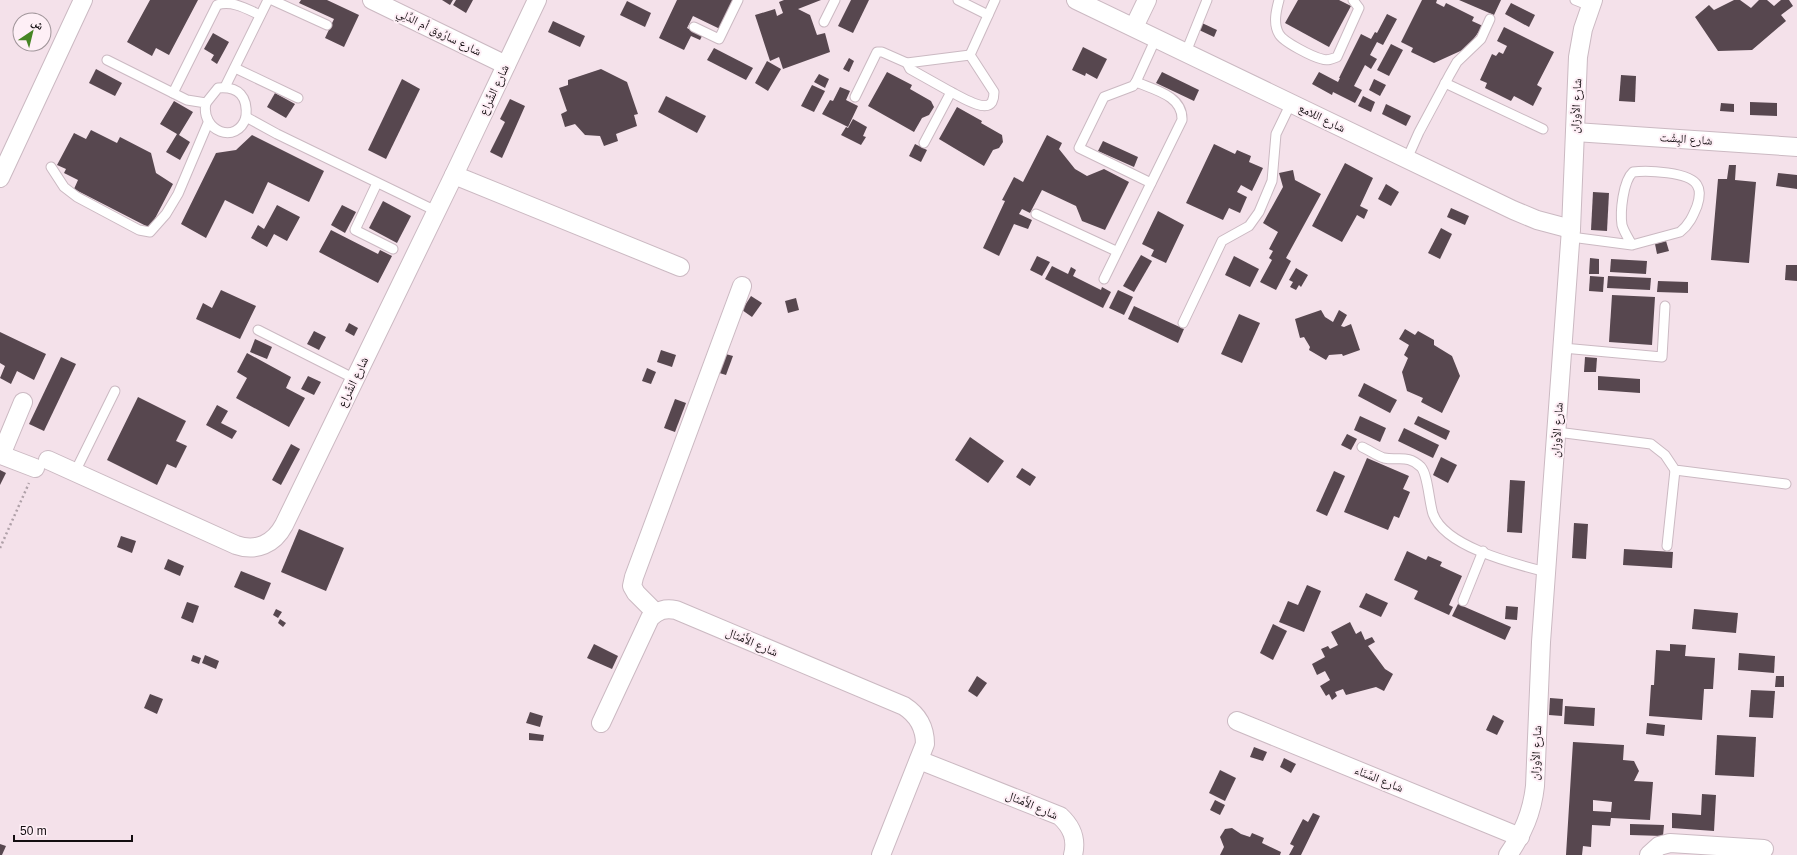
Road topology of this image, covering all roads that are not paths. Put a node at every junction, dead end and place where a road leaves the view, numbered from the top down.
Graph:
1 (83, 0) edge
2 (268, 0) edge
3 (272, 0) edge
4 (372, 0) edge
5 (537, 0) edge
6 (738, 0) edge
7 (835, 0) edge
8 (958, 0) edge
9 (995, 0) edge
10 (1076, 0) edge
11 (1146, 0) edge
12 (1207, 0) edge
13 (1279, 0) edge
14 (1353, 0) edge
15 (1586, 2) edge
16 (260, 15) junction
17 (988, 15) junction
18 (1490, 19) dead end
19 (824, 22) dead end
20 (327, 25) dead end
21 (694, 27) dead end
22 (1134, 27) junction
23 (1156, 38) junction
24 (1186, 52) junction
25 (970, 55) junction
26 (107, 60) dead end
27 (907, 63) junction
28 (506, 65) junction
29 (235, 68) junction
30 (1136, 82) junction
31 (1445, 83) junction
32 (225, 87) junction
33 (173, 92) junction
34 (951, 92) junction
35 (854, 96) dead end
36 (298, 98) dead end
37 (206, 103) junction
38 (1291, 103) junction
39 (246, 117) junction
40 (208, 123) junction
41 (1543, 129) dead end
42 (1575, 132) junction
43 (924, 143) dead end
44 (1797, 146) edge
45 (1407, 159) junction
46 (51, 167) dead end
47 (454, 175) junction
48 (0, 178) edge
49 (377, 183) junction
50 (1151, 183) junction
51 (436, 211) junction
52 (1036, 214) dead end
53 (1571, 233) junction
54 (1632, 245) junction
55 (393, 249) dead end
56 (1116, 251) junction
57 (680, 267) dead end
58 (1104, 279) dead end
59 (742, 286) dead end
60 (1665, 306) dead end
61 (1183, 323) dead end
62 (258, 330) dead end
63 (1562, 348) junction
64 (355, 378) junction
65 (115, 391) dead end
66 (23, 402) dead end
67 (1556, 432) junction
68 (1362, 447) dead end
69 (1675, 470) junction
70 (75, 472) junction
71 (1786, 484) dead end
72 (1667, 546) dead end
73 (1483, 551) junction
74 (1546, 572) junction
75 (1463, 601) dead end
76 (656, 613) junction
77 (1238, 721) dead end
78 (601, 724) dead end
79 (919, 760) junction
80 (1520, 837) junction
81 (1764, 849) dead end
82 (881, 855) edge
83 (1073, 855) edge
84 (1508, 855) edge
85 (1649, 855) edge

1 - 48 street
2 - 16 lane
3 - 20 lane
4 - 28 street, شارع سارُوق أم الدِّلِي
5 - 28 street, شارع الشِّراع
6 - 21 lane
7 - 19 lane
8 - 17 lane
9 - 17 lane
10 - 22 street, شارع اللامع
11 - 22 street
12 - 24 lane
13 - 14 lane
15 - 42 street, شارع الأوزان
16 - 29 lane
16 - 33 lane
17 - 25 lane
18 - 31 lane
22 - 23 street, شارع اللامع
23 - 24 street, شارع اللامع
23 - 30 lane
24 - 38 street, شارع اللامع
25 - 27 lane
25 - 34 lane
26 - 33 lane
27 - 34 lane
27 - 35 lane
28 - 47 street, شارع الشِّراع
29 - 32 lane
29 - 36 lane
30 - 50 lane
30 - 50 lane
31 - 41 lane
31 - 45 lane
32 - 37 lane
32 - 39 lane
33 - 37 lane
34 - 43 lane
37 - 40 lane
38 - 45 street, شارع اللامع
38 - 61 lane
39 - 40 lane
39 - 49 lane
40 - 46 lane
42 - 44 street, شارع البِشْت
42 - 53 street, شارع الأوزان
45 - 53 street, شارع اللامع
47 - 51 street, شارع الشِّراع
47 - 57 street
49 - 51 lane
49 - 55 lane
50 - 56 lane
51 - 64 street, شارع الشِّراع
52 - 56 lane
53 - 54 lane
53 - 63 street, شارع الأوزان
54 - 54 lane
56 - 58 lane
59 - 76 street
60 - 63 lane
62 - 64 lane
63 - 67 street, شارع الأوزان
64 - 70 street, شارع الشِّراع
65 - 70 lane
66 - 70 street, شارع الشِّراع
67 - 69 lane
67 - 74 street, شارع الأوزان
68 - 73 lane
69 - 71 lane
69 - 72 lane
73 - 74 lane
73 - 75 lane
74 - 80 street, شارع الأوزان
76 - 78 street
76 - 79 street, شارع الأَمْثال
77 - 80 street, شارع السَّنَاء
79 - 82 street, شارع الأَمْثال
79 - 83 street, شارع الأَمْثال
80 - 84 street, شارع الأوزان
81 - 85 street

